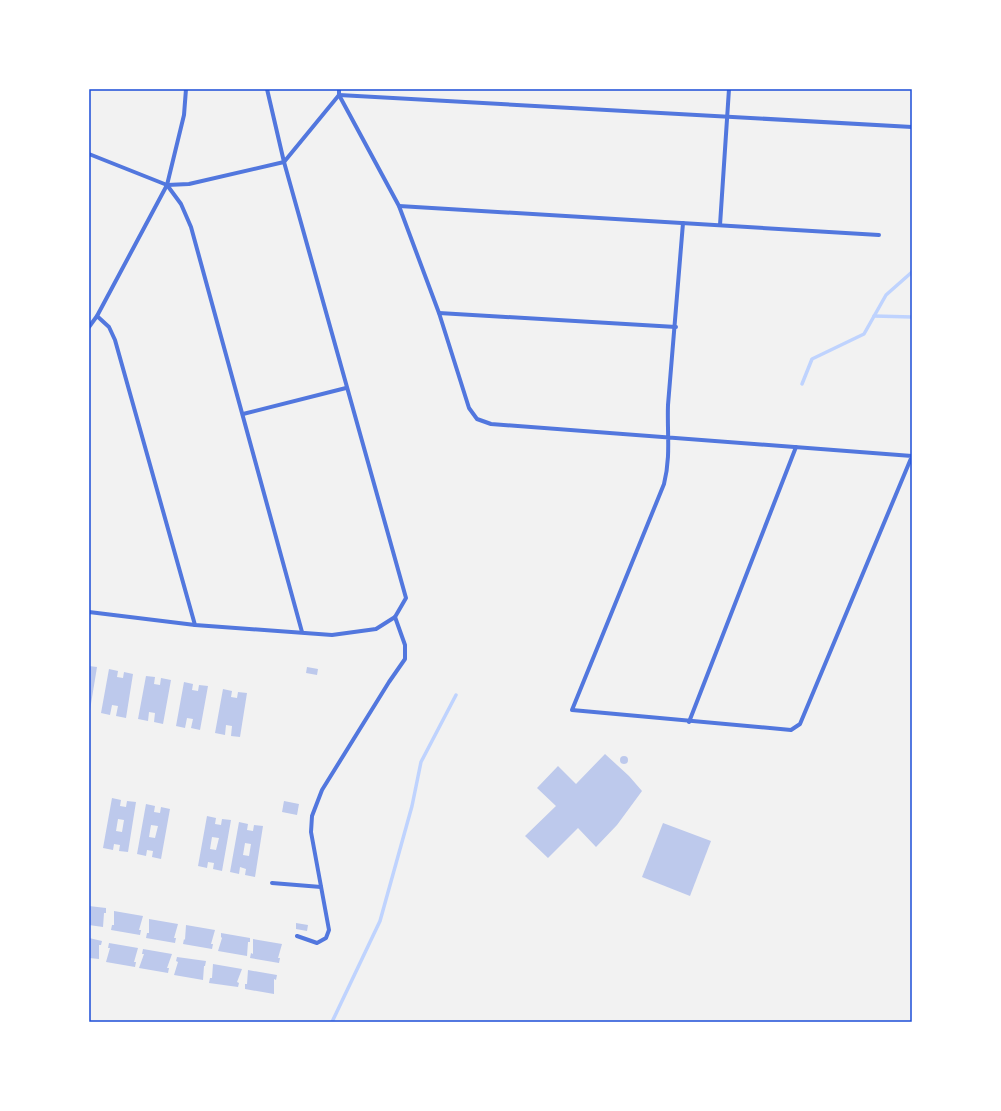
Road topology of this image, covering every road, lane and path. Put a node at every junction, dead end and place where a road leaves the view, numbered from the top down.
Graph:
1 (186, 89) edge
2 (268, 89) edge
3 (339, 89) edge
4 (729, 89) edge
5 (339, 95) junction
6 (727, 117) junction
7 (912, 127) edge
8 (89, 154) edge
9 (284, 162) junction
10 (167, 185) junction
11 (399, 206) junction
12 (683, 223) junction
13 (720, 225) junction
14 (879, 235) dead end
15 (439, 313) junction
16 (97, 316) junction
17 (89, 327) edge
18 (676, 327) junction
19 (346, 388) junction
20 (244, 414) junction
21 (669, 439) junction
22 (796, 447) junction
23 (912, 456) edge
24 (89, 612) edge
25 (395, 617) junction
26 (195, 625) junction
27 (302, 632) junction
28 (689, 722) junction
29 (272, 883) dead end
30 (321, 887) junction
31 (297, 936) dead end

1 - 10 street
2 - 9 street
3 - 5 street
4 - 6 street
5 - 6 street
5 - 9 street
5 - 11 street
6 - 7 street
6 - 13 street
8 - 10 street
9 - 10 street
9 - 19 street
10 - 16 street
10 - 20 street
11 - 12 street
11 - 15 street
12 - 13 street
12 - 18 street
13 - 14 street
15 - 18 street
15 - 21 street
16 - 17 street
16 - 26 street
18 - 21 street
19 - 20 street
19 - 25 street
20 - 27 street
21 - 22 street
21 - 28 street
22 - 23 street
22 - 28 street
23 - 28 street
24 - 26 street
25 - 27 street
25 - 30 street
26 - 27 street
29 - 30 street
30 - 31 street

